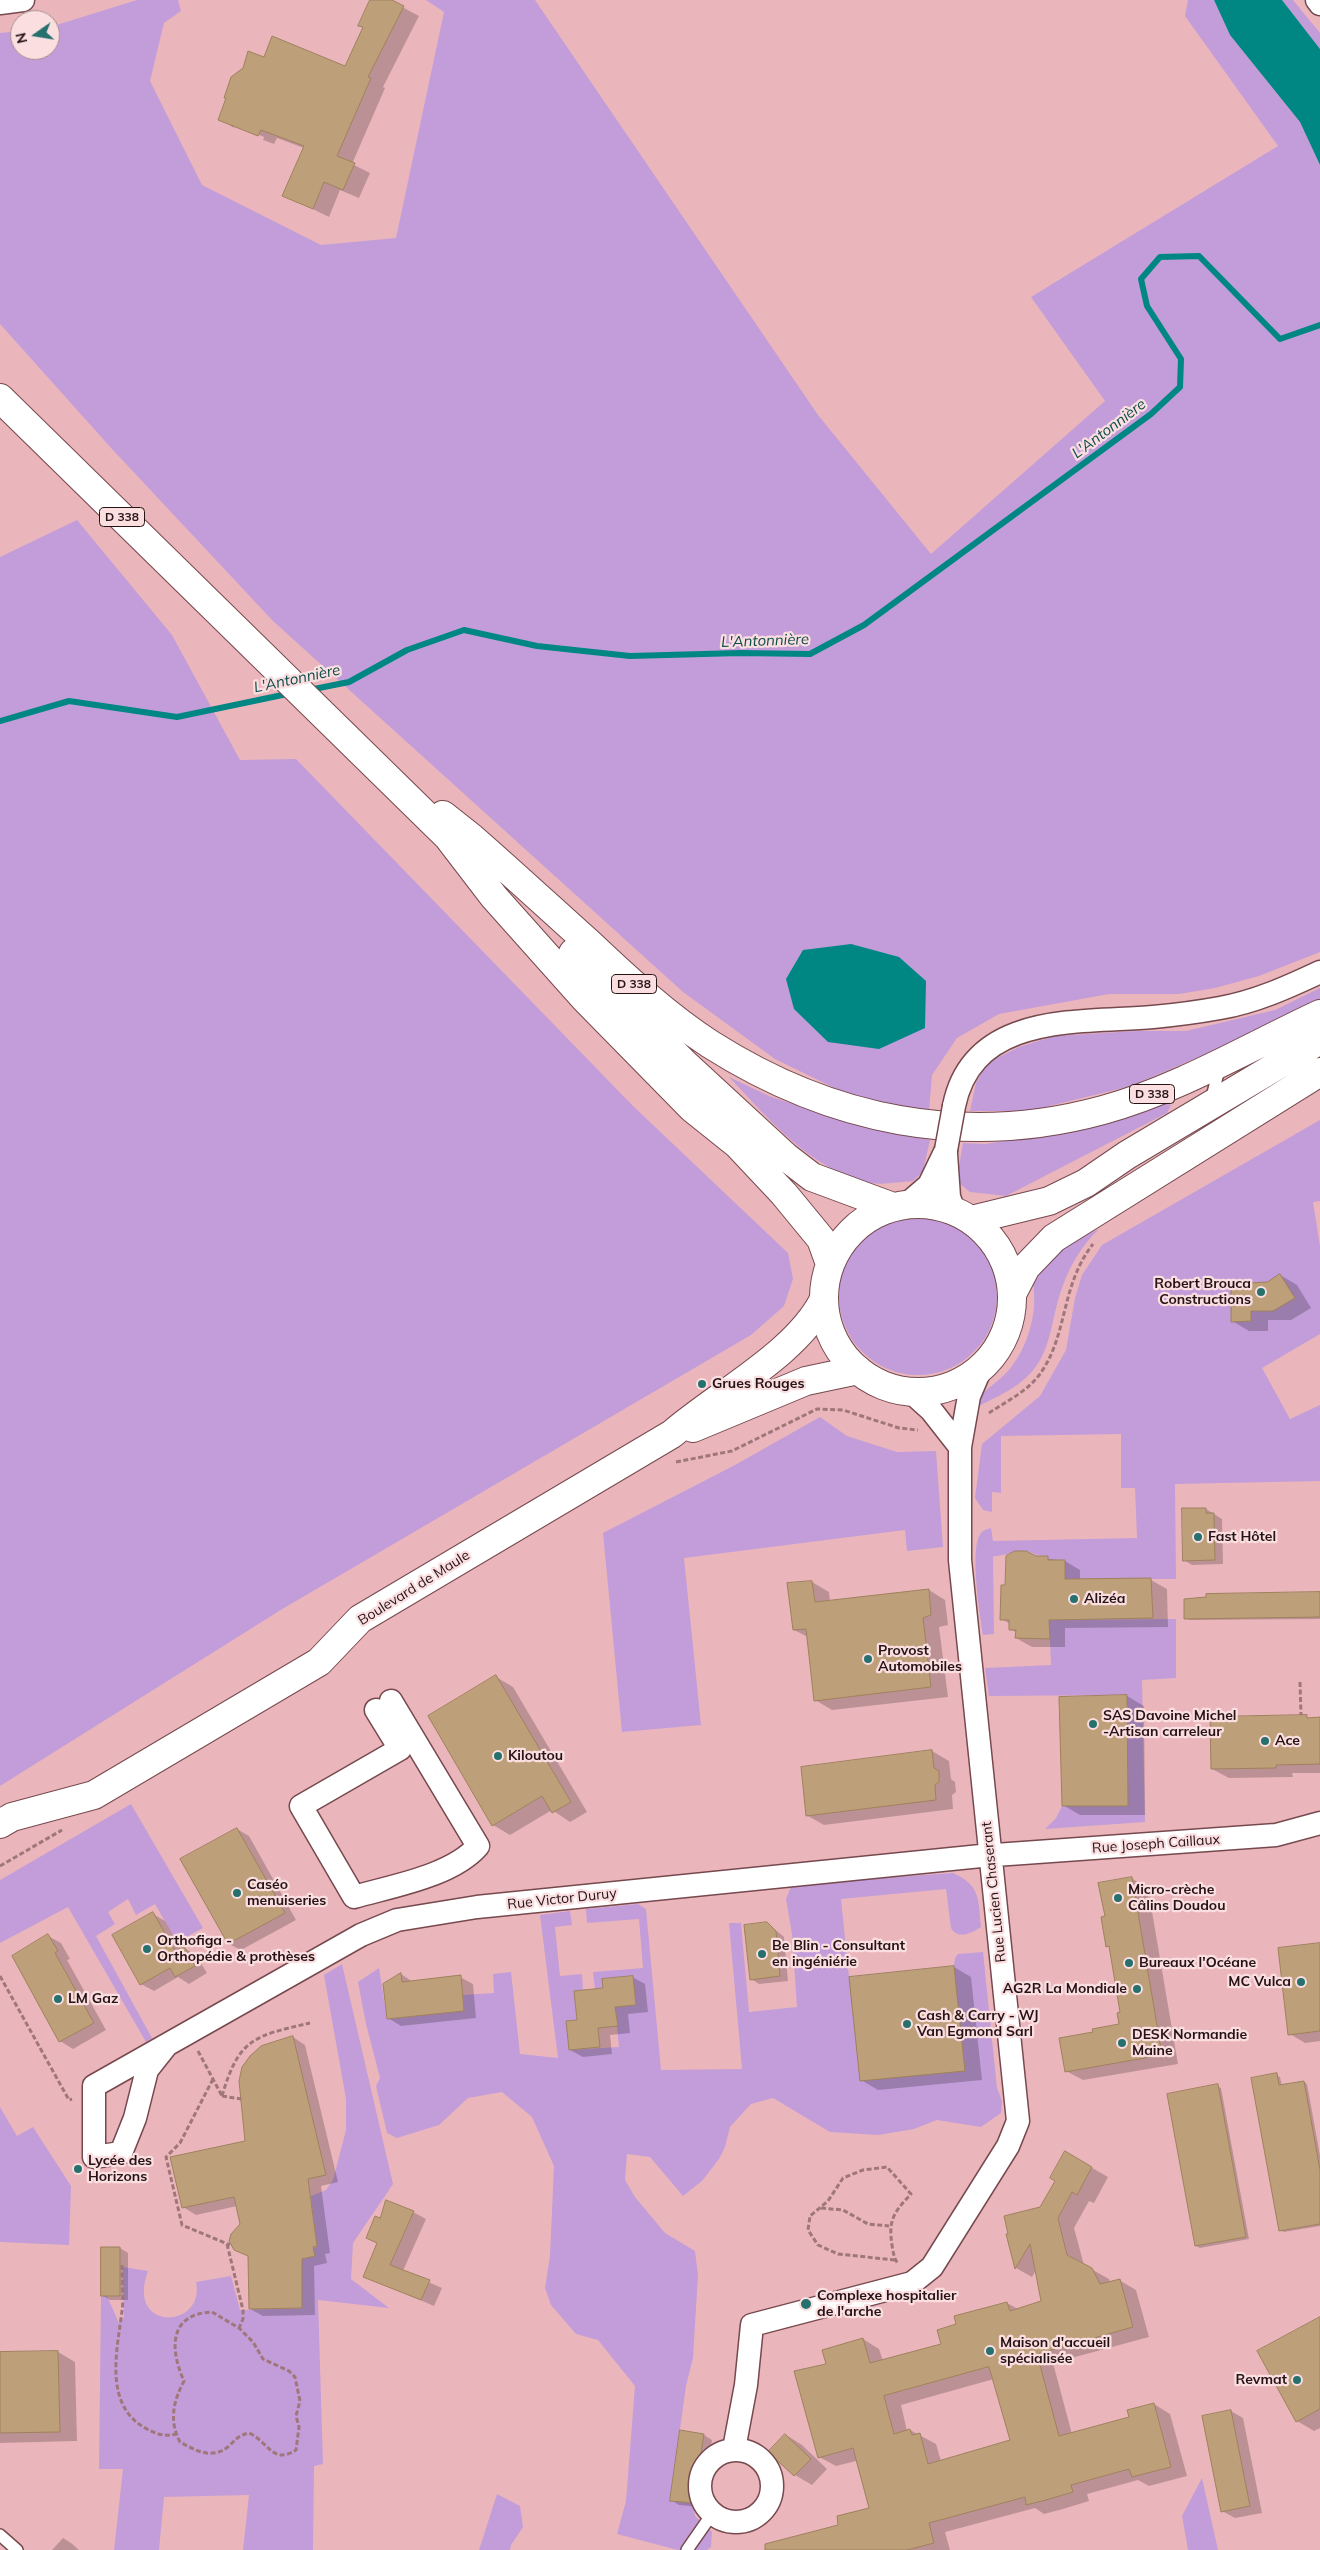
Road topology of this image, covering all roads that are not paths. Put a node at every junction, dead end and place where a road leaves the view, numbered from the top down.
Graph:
1 (23, 0) edge
2 (1317, 0) edge
3 (0, 3) edge
4 (1320, 4) edge
5 (0, 398) edge
6 (376, 764) junction
7 (448, 837) junction
8 (1320, 972) edge
9 (1320, 1014) edge
10 (1320, 1040) edge
11 (1221, 1061) junction
12 (1320, 1072) edge
13 (1210, 1106) junction
14 (946, 1150) junction
15 (900, 1206) junction
16 (963, 1216) junction
17 (830, 1264) junction
18 (1012, 1294) junction
19 (824, 1299) junction
20 (981, 1368) junction
21 (858, 1370) junction
22 (911, 1392) junction
23 (672, 1434) junction
24 (957, 1436) junction
25 (384, 1705) joint
26 (0, 1824) edge
27 (1320, 1824) edge
28 (991, 1855) junction
29 (166, 2046) junction
30 (734, 2449) junction
31 (712, 2514) junction
32 (0, 2535) edge
33 (17, 2550) edge
34 (688, 2550) edge

1 - 3 street
2 - 4 street
5 - 6 main road, D 338
6 - 7 main road, D 338
6 - 11 main road, D 338
7 - 15 main road, D 338
7 - 17 main road, D 338
8 - 14 street, bridge
9 - 11 main road, D 338
10 - 13 main road, D 338
11 - 13 lane
12 - 18 main road
13 - 16 main road, D 338
14 - 15 street
14 - 16 street
15 - 16 main road
15 - 17 main road
16 - 18 main road
17 - 19 main road
18 - 20 main road
19 - 21 main road
19 - 23 main road, Boulevard de Maule
20 - 22 main road
20 - 24 street, Rue Lucien Chaserant
21 - 22 main road
21 - 23 main road, Boulevard de Maule
22 - 24 street
23 - 26 main road, Boulevard de Maule
24 - 28 street, Rue Lucien Chaserant
25 - 25 street
27 - 28 street, Rue Joseph Caillaux
28 - 29 street, Rue Victor Duruy
28 - 30 street, Rue Lucien Chaserant
29 - 29 street, Rue Victor Duruy
30 - 31 street
30 - 31 street
31 - 34 lane
32 - 33 lane

